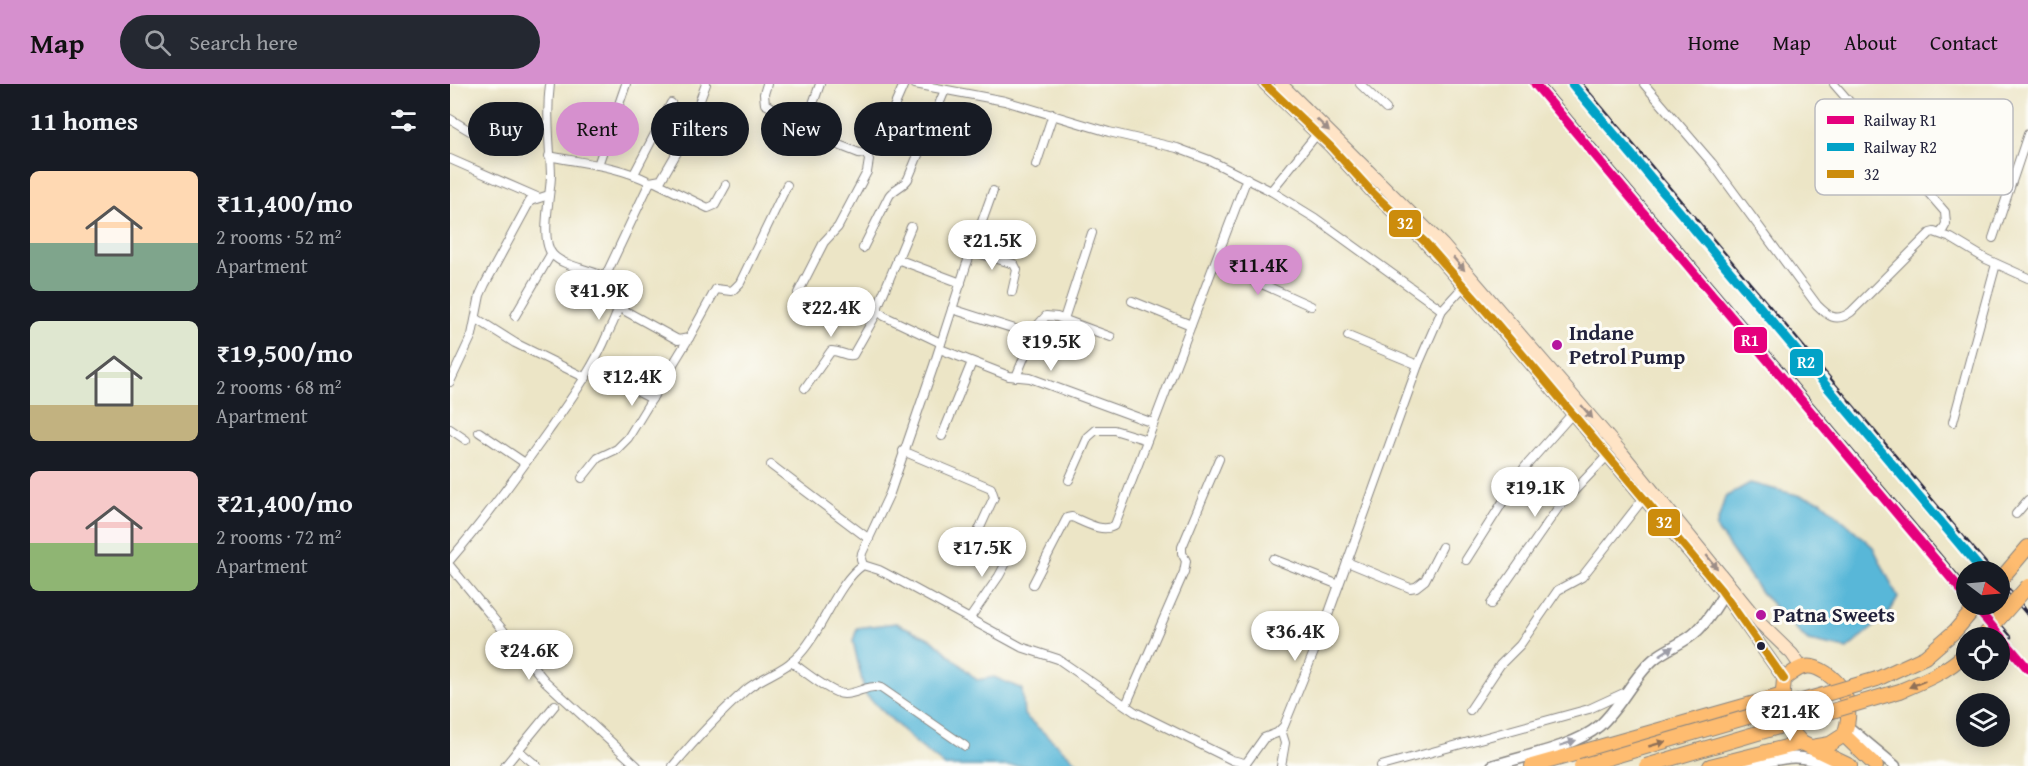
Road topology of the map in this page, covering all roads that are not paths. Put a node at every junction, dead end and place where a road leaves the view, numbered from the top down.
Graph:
1 (550, 84) edge
2 (626, 84) edge
3 (706, 84) edge
4 (767, 84) edge
5 (820, 84) edge
6 (904, 84) edge
7 (915, 84) edge
8 (1264, 84) edge
9 (1281, 84) edge
10 (1360, 84) edge
11 (1644, 84) edge
12 (1834, 84) edge
13 (931, 85) edge
14 (945, 90) junction
15 (1847, 99) edge
16 (765, 102) edge
17 (814, 102) edge
18 (896, 102) edge
19 (1386, 109) dead end
20 (1053, 114) junction
21 (450, 119) edge
22 (468, 130) edge
23 (1317, 134) junction
24 (2028, 134) edge
25 (651, 141) edge
26 (549, 156) junction
27 (868, 156) edge
28 (450, 159) edge
29 (598, 165) junction
30 (1036, 165) dead end
31 (634, 174) junction
32 (1247, 178) junction
33 (2013, 179) edge
34 (652, 182) junction
35 (787, 184) dead end
36 (726, 185) dead end
37 (993, 191) dead end
38 (1270, 191) junction
39 (549, 195) junction
40 (1930, 195) edge
41 (2007, 195) edge
42 (537, 197) junction
43 (911, 227) dead end
44 (1092, 233) dead end
45 (1941, 233) junction
46 (1993, 238) dead end
47 (863, 248) dead end
48 (971, 251) junction
49 (551, 254) junction
50 (897, 259) junction
51 (1215, 263) junction
52 (1996, 264) junction
53 (605, 277) junction
54 (2028, 278) edge
55 (961, 283) junction
56 (1464, 286) junction
57 (1012, 292) dead end
58 (798, 293) dead end
59 (1132, 301) dead end
60 (1311, 306) dead end
61 (618, 307) junction
62 (952, 309) junction
63 (878, 310) junction
64 (1442, 310) junction
65 (515, 316) dead end
66 (477, 319) junction
67 (1064, 320) junction
68 (1191, 325) junction
69 (1034, 335) junction
70 (1348, 336) dead end
71 (1111, 337) dead end
72 (689, 338) junction
73 (1521, 343) junction
74 (940, 346) junction
75 (972, 362) junction
76 (1418, 365) junction
77 (592, 368) junction
78 (1016, 377) junction
79 (586, 378) junction
80 (450, 382) edge
81 (805, 388) dead end
82 (652, 399) junction
83 (1573, 413) junction
84 (1953, 422) dead end
85 (1153, 423) junction
86 (450, 429) edge
87 (479, 432) dead end
88 (942, 436) dead end
89 (466, 440) dead end
90 (1147, 440) junction
91 (903, 452) junction
92 (1608, 455) junction
93 (1220, 459) dead end
94 (525, 463) junction
95 (771, 465) dead end
96 (582, 478) dead end
97 (1070, 480) dead end
98 (1643, 499) junction
99 (2028, 500) edge
100 (2016, 514) dead end
101 (869, 539) junction
102 (972, 545) dead end
103 (1442, 547) dead end
104 (1014, 550) dead end
105 (2023, 552) edge
106 (1273, 559) dead end
107 (450, 560) edge
108 (1466, 560) dead end
109 (1347, 562) junction
110 (862, 565) junction
111 (450, 566) edge
112 (2010, 568) edge
113 (1033, 584) dead end
114 (1339, 585) junction
115 (2028, 586) edge
116 (1724, 594) junction
117 (1491, 604) dead end
118 (1969, 615) edge
119 (970, 618) junction
120 (1992, 627) edge
121 (1956, 660) edge
122 (791, 663) junction
123 (1801, 667) junction
124 (1784, 679) junction
125 (1626, 692) junction
126 (1783, 695) junction
127 (555, 705) dead end
128 (1126, 705) junction
129 (1470, 710) dead end
130 (1281, 730) junction
131 (1845, 730) junction
132 (1807, 745) junction
133 (965, 746) dead end
134 (518, 750) junction
135 (505, 766) edge
136 (537, 766) edge
137 (637, 766) edge
138 (672, 766) edge
139 (1281, 766) edge
140 (1380, 766) edge
141 (1492, 766) edge
142 (1532, 766) edge
143 (1581, 766) edge
144 (1646, 766) edge
145 (1710, 766) edge
146 (1749, 766) edge
147 (1827, 766) edge
148 (1850, 766) edge
149 (1876, 766) edge
150 (1894, 766) edge

1 - 26 street
2 - 29 street
3 - 34 street
4 - 16 street
5 - 17 street
6 - 18 street
7 - 13 street
8 - 23 main road
9 -> 73 main road
10 - 19 street
11 - 45 street
12 - 15 street
13 - 14 street
14 - 20 street
14 - 47 street
20 - 30 street
20 - 32 street
21 - 22 street
23 - 38 street
23 - 56 main road
24 - 33 street
25 - 31 street
26 - 29 street
26 - 39 street
27 - 58 street
28 - 42 street
29 - 31 street
31 - 34 street
32 - 38 street
32 - 51 street
34 - 36 street
34 - 53 street
35 - 72 street
37 - 48 street
38 - 64 street
39 - 42 street
39 - 49 street
40 - 45 street
41 - 46 street
42 - 66 street
43 - 50 street
44 - 67 street
45 - 52 street
48 - 55 street
48 - 57 street
49 - 53 street
49 - 65 street
50 - 55 street
50 - 63 street
51 - 60 street
51 - 68 street
52 - 54 street
52 - 84 street
53 - 61 street
55 - 62 street
56 - 64 street
56 - 73 main road
59 - 68 street
61 - 72 street
61 - 77 street
62 - 69 street
62 - 74 street
63 - 74 street
63 - 81 street
64 - 76 street
66 - 79 street
66 - 80 street
67 - 69 street
67 - 71 street
68 - 85 street
69 - 78 street
70 - 76 street
72 - 82 street
73 - 83 main road
73 -> 123 main road
74 - 75 street
74 - 91 street
75 - 78 street
75 - 88 street
76 - 109 street
77 - 79 street
77 - 82 street
78 - 85 street
79 - 94 street
82 - 96 street
83 - 92 main road
83 - 108 street
85 - 90 street
86 - 89 street
87 - 94 street
90 - 97 street
90 - 113 street
91 - 101 street
91 - 102 street
92 - 98 main road
92 - 117 street
93 - 128 street
94 - 107 street
95 - 101 street
98 - 116 main road
98 - 129 street
99 - 100 street
101 - 110 street
103 - 109 street
104 - 119 street
105 - 112 highway
106 - 114 street
109 - 114 street
110 - 119 street
110 - 122 street
111 - 137 street
114 - 130 street
115 - 120 highway, bridge
116 - 124 main road
125 -> 116 street
143 -> 118 highway, bridge
119 - 128 street
121 -> 144 highway, bridge
122 - 133 street
122 - 138 street
123 - 124 highway
123 - 131 highway
124 - 126 highway
125 - 140 street
141 -> 125 street
126 - 132 highway
126 - 142 highway
127 - 134 street
128 - 130 street
130 - 139 street
131 - 132 highway
131 - 149 highway
131 - 150 street
132 - 145 highway
132 - 148 highway
134 - 135 street
134 - 136 street
146 - 147 street

